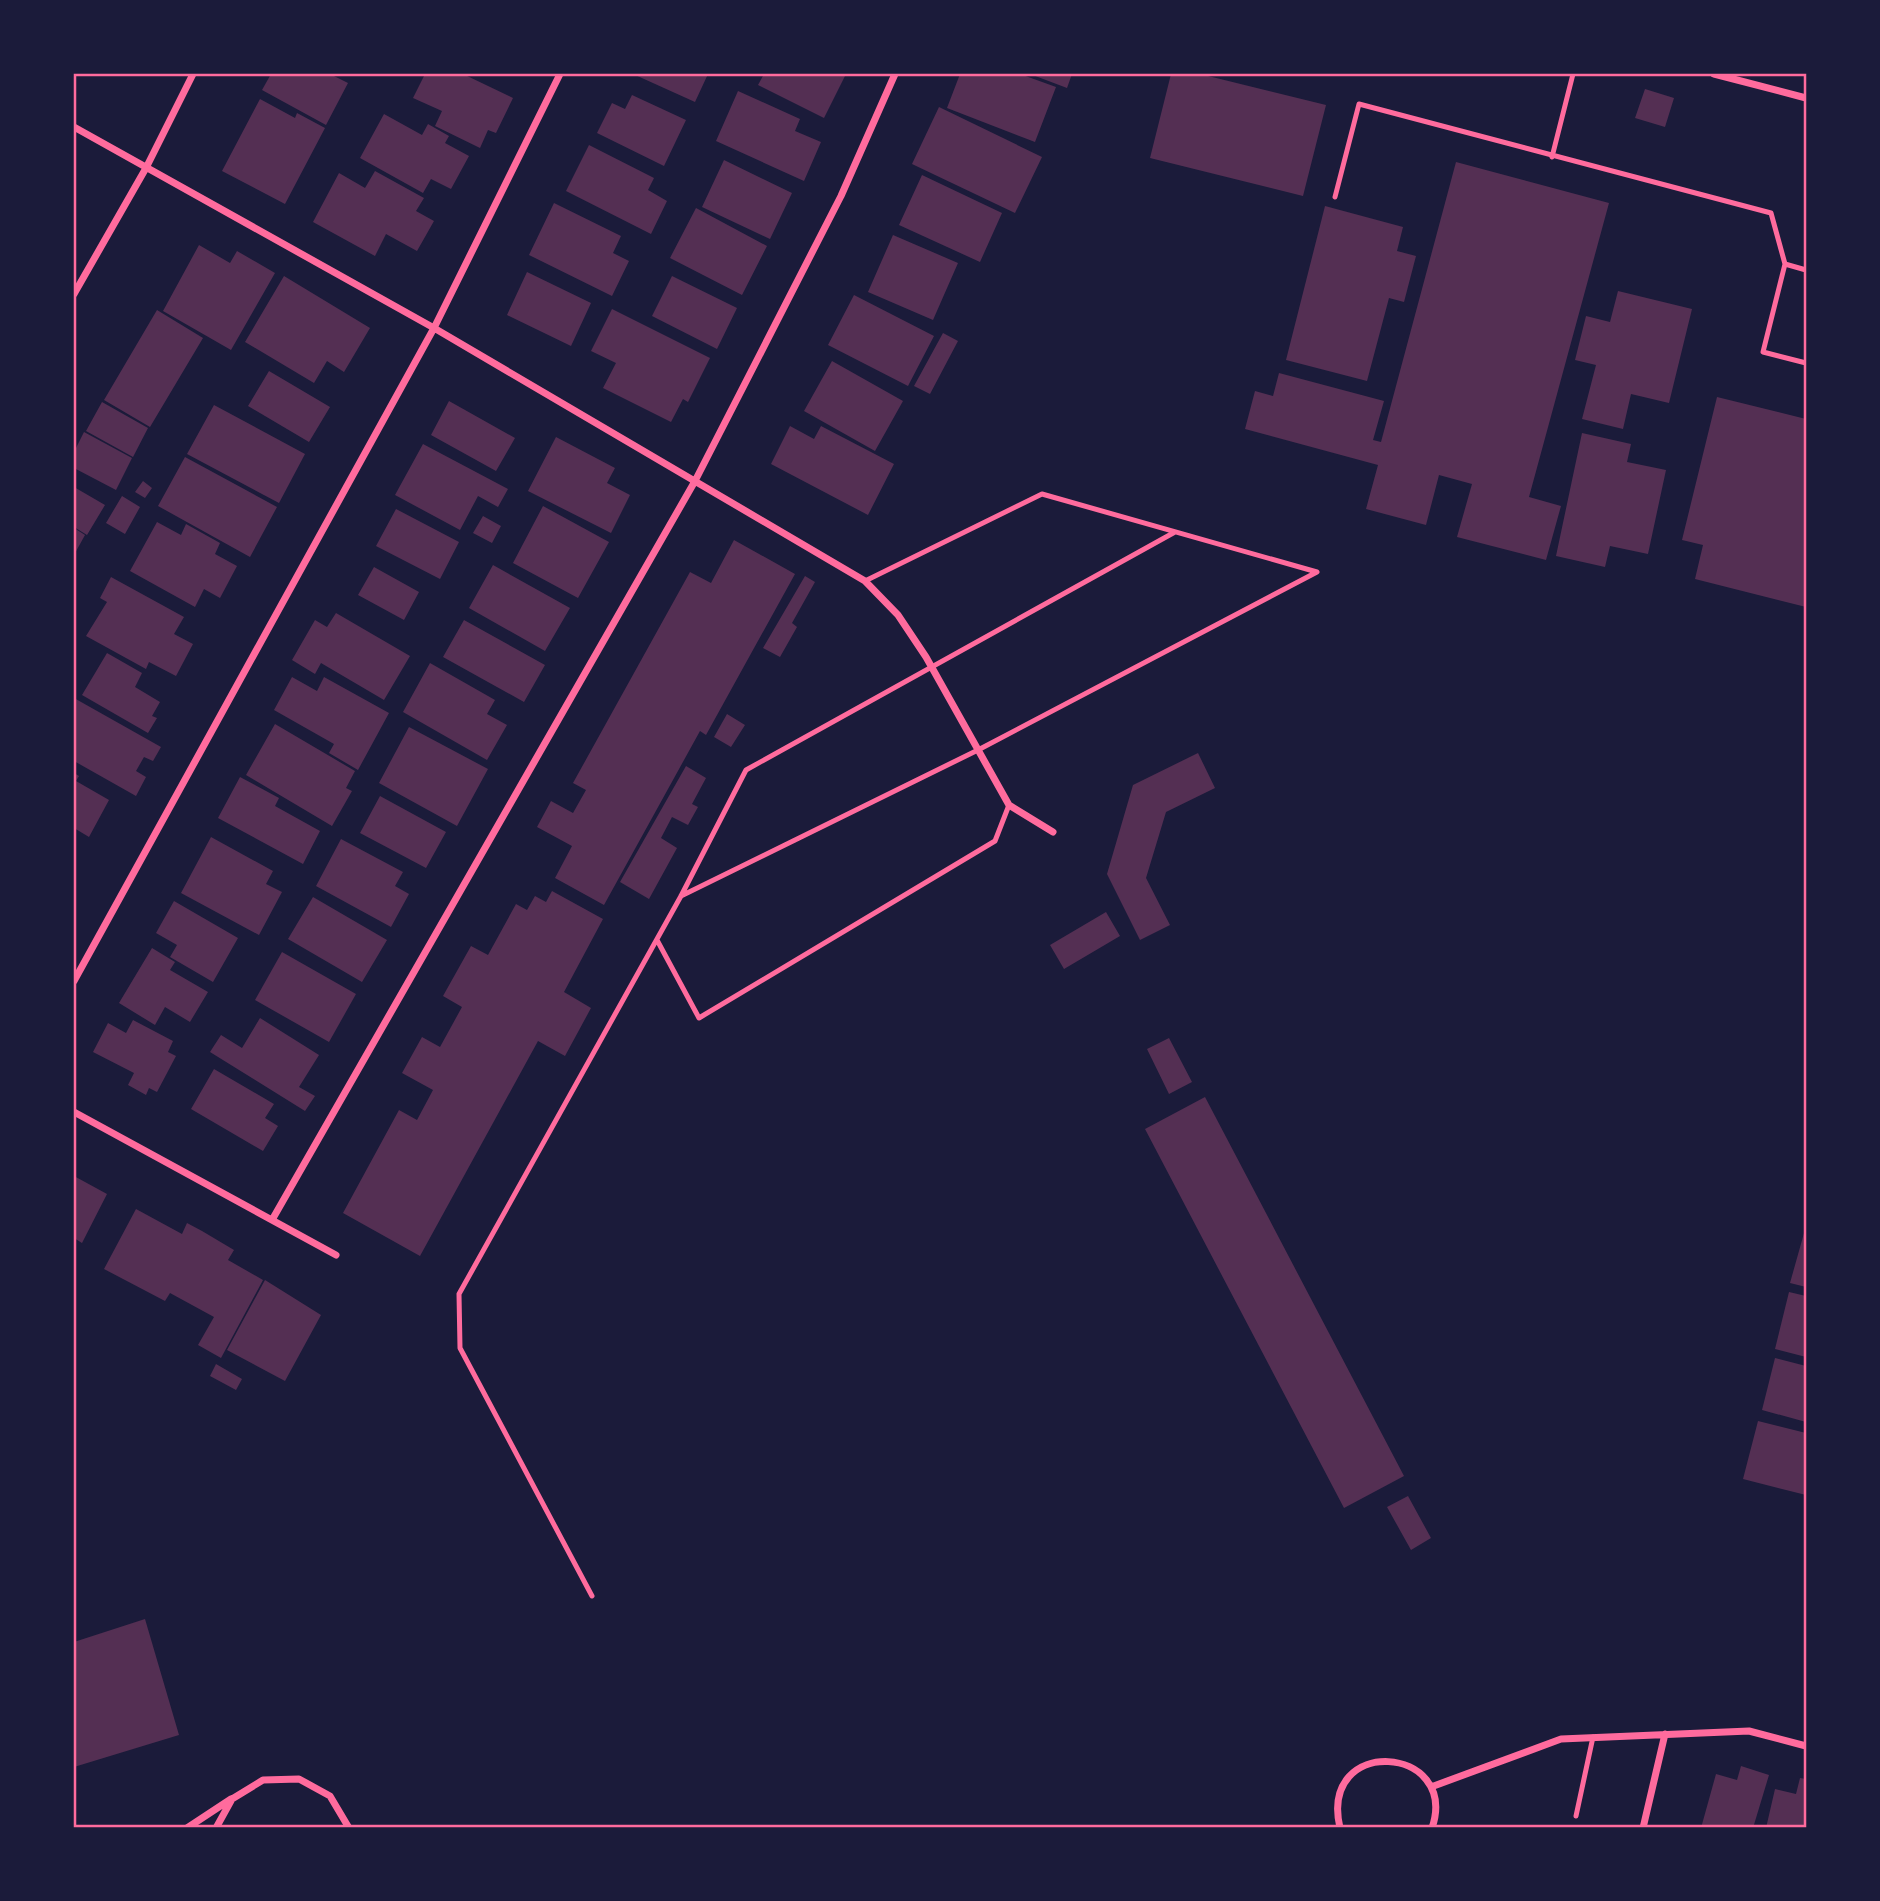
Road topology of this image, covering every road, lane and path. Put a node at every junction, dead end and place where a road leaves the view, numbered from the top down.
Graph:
1 (192, 74) edge
2 (560, 74) edge
3 (895, 74) edge
4 (1573, 74) edge
5 (1714, 74) edge
6 (1807, 98) edge
7 (74, 127) edge
8 (1552, 157) junction
9 (146, 168) junction
10 (1335, 197) dead end
11 (1785, 264) junction
12 (1807, 270) edge
13 (74, 294) edge
14 (434, 328) junction
15 (1807, 363) edge
16 (695, 481) junction
17 (1175, 532) junction
18 (865, 581) junction
19 (932, 666) junction
20 (978, 750) junction
21 (1009, 805) junction
22 (1053, 832) dead end
23 (681, 896) junction
24 (657, 940) junction
25 (74, 981) edge
26 (74, 1112) edge
27 (272, 1220) junction
28 (336, 1255) dead end
29 (592, 1595) dead end
30 (1665, 1734) junction
31 (1593, 1737) junction
32 (1807, 1746) edge
33 (1431, 1787) junction
34 (232, 1799) junction
35 (1576, 1816) dead end
36 (187, 1828) edge
37 (216, 1828) edge
38 (349, 1828) edge
39 (1340, 1828) edge
40 (1432, 1828) edge
41 (1643, 1828) edge

1 - 9 street
2 - 14 street
3 - 16 street
4 - 8 lane
5 - 6 street
7 - 9 street
8 - 10 lane
8 - 11 lane
9 - 13 street
9 - 14 street
11 - 12 lane
11 - 15 lane
14 - 16 street
14 - 25 street
16 - 18 street
16 - 27 street
17 - 18 lane
17 - 19 lane
17 - 20 lane
18 - 19 street
19 - 20 street
19 - 23 lane
20 - 21 street
20 - 23 lane
21 - 22 street
21 - 24 lane
23 - 24 lane
24 - 29 lane
26 - 27 street
27 - 28 street
30 - 31 street
30 - 32 street
30 - 41 street
31 - 33 street
31 - 35 lane
33 - 39 street
33 - 40 street
34 - 36 street
34 - 37 street
34 - 38 street

